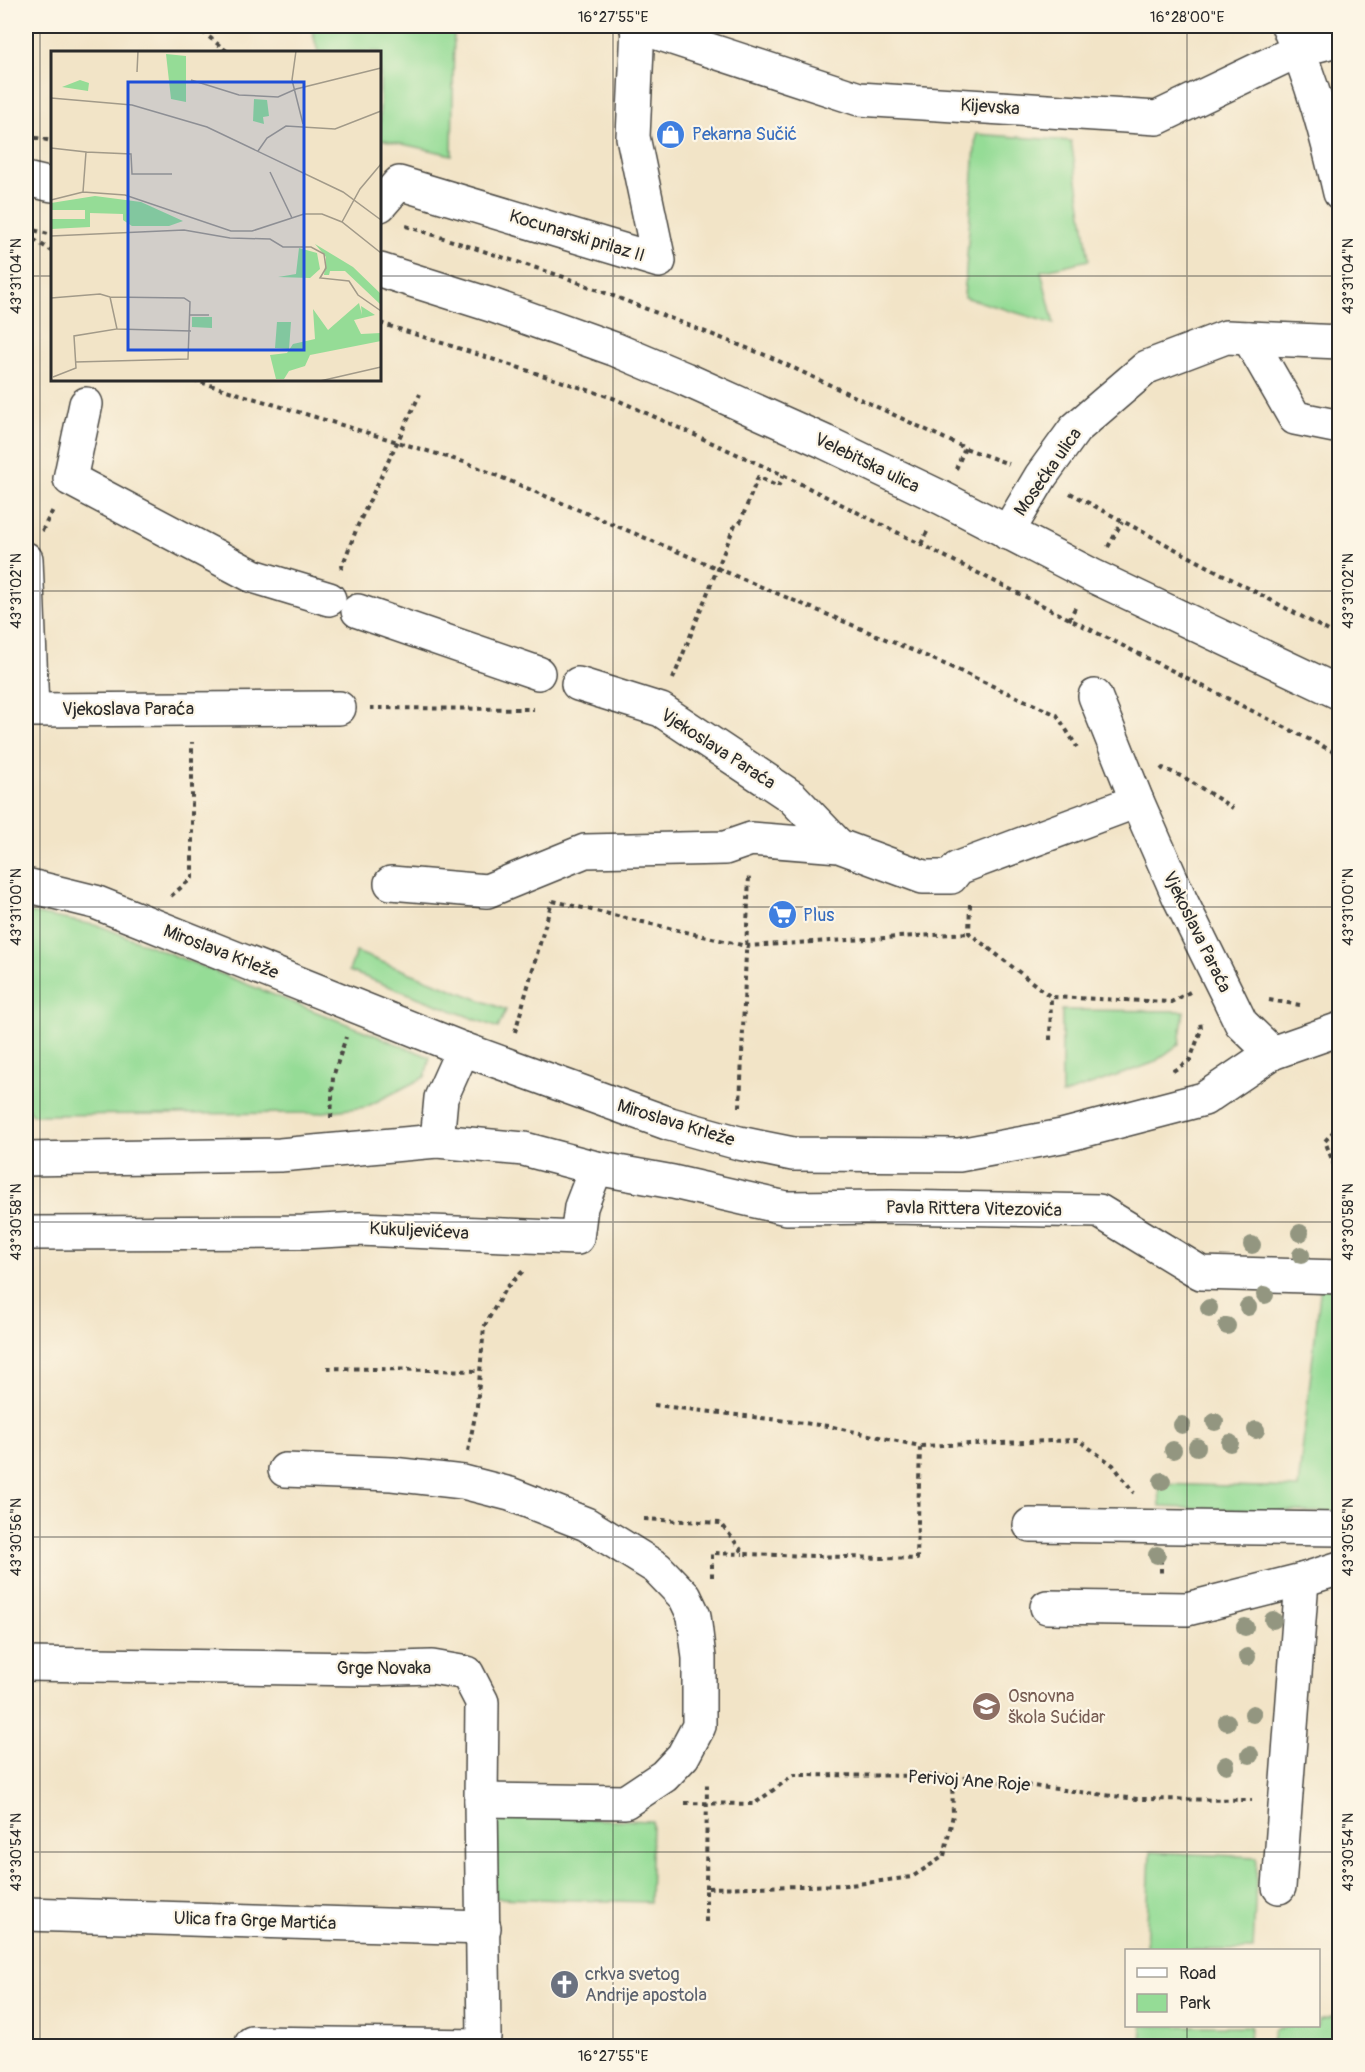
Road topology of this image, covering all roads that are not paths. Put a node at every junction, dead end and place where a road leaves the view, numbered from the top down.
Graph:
1 (637, 26) edge
2 (1294, 38) edge
3 (1340, 39) edge
4 (26, 179) edge
5 (51, 185) edge
6 (1340, 193) edge
7 (391, 215) edge
8 (381, 270) edge
9 (1249, 338) junction
10 (1340, 342) edge
11 (86, 404) dead end
12 (1340, 427) edge
13 (1007, 532) junction
14 (26, 559) edge
15 (538, 673) dead end
16 (578, 684) dead end
17 (1340, 693) edge
18 (1095, 696) dead end
19 (339, 708) dead end
20 (1137, 801) junction
21 (839, 846) junction
22 (391, 883) dead end
23 (26, 885) edge
24 (1340, 1029) edge
25 (463, 1049) junction
26 (1272, 1053) junction
27 (437, 1141) junction
28 (26, 1159) edge
29 (596, 1168) junction
30 (26, 1233) edge
31 (1340, 1276) edge
32 (285, 1470) dead end
33 (1030, 1525) dead end
34 (1340, 1529) edge
35 (1340, 1568) edge
36 (1302, 1580) junction
37 (1047, 1607) dead end
38 (26, 1664) edge
39 (481, 1800) junction
40 (1279, 1887) dead end
41 (26, 1914) edge
42 (484, 1928) junction
43 (252, 2043) dead end
44 (482, 2046) edge

1 - 2 street, Kijevska
1 - 7 street, Kocunarski prilaz II
2 - 3 street, Kijevska
2 - 6 street
4 - 5 street
8 - 13 street, Velebitska ulica
9 - 10 street, Mosećka ulica
9 - 12 street
9 - 13 street, Mosećka ulica
11 - 15 street
13 - 17 street, Velebitska ulica
14 - 19 street, Vjekoslava Paraća
16 - 21 street, Vjekoslava Paraća
18 - 20 street, Vjekoslava Paraća
20 - 21 street
20 - 26 street, Vjekoslava Paraća
21 - 22 street
23 - 25 street, Miroslava Krleže
24 - 26 street, Miroslava Krleže
25 - 26 street, Miroslava Krleže
25 - 27 street
27 - 28 street
27 - 29 street
29 - 30 street, Kukuljevićeva
29 - 31 street, Pavla Rittera Vitezovića
32 - 39 street
33 - 34 street
35 - 36 street
36 - 37 street
36 - 40 street
38 - 39 street, Grge Novaka
39 - 42 street
41 - 42 street, Ulica fra Grge Martića
42 - 44 street
43 - 44 street

